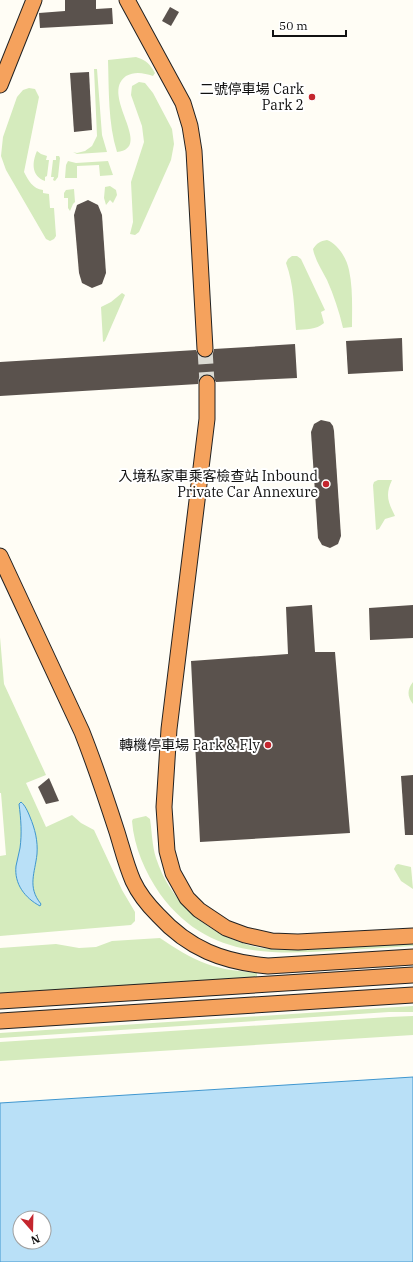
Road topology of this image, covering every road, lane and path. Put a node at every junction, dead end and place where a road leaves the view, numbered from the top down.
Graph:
1 (34, 0) edge
2 (127, 0) edge
3 (0, 85) edge
4 (205, 349) tunnel mouth
5 (207, 383) tunnel mouth
6 (0, 556) edge
7 (413, 936) edge
8 (413, 957) edge
9 (413, 975) edge
10 (413, 995) edge
11 (0, 1001) edge
12 (0, 1021) edge

1 - 3 highway
2 - 4 highway
5 - 7 highway
6 - 8 highway
9 - 11 highway
10 - 12 highway

